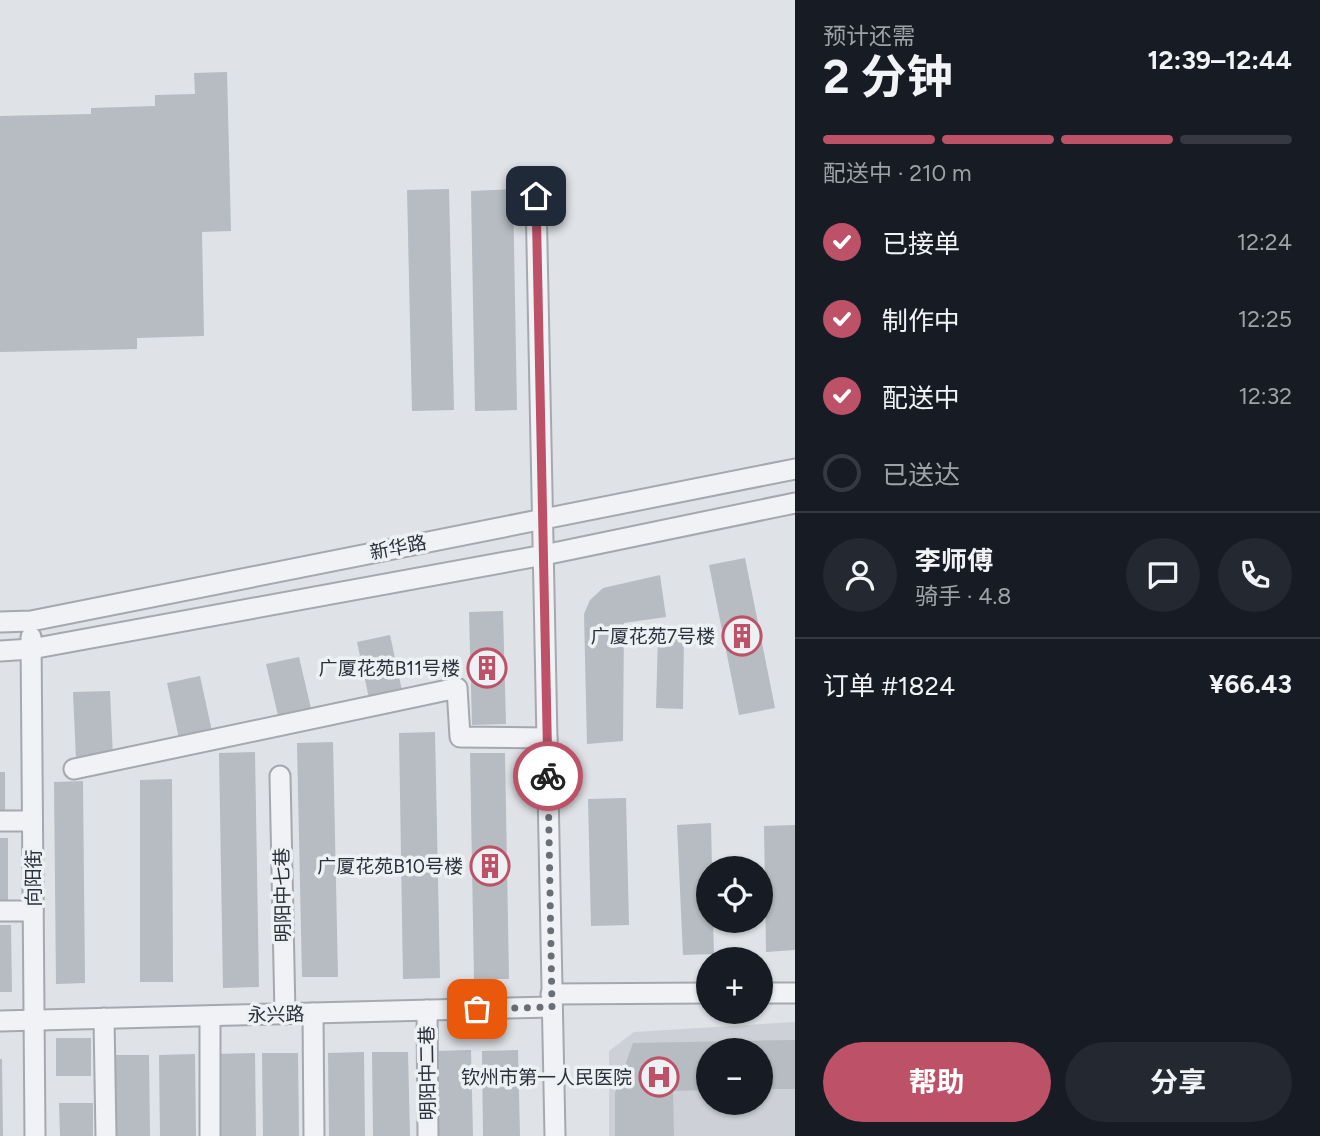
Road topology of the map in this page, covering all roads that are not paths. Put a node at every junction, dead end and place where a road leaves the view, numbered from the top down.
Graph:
1 (536, 196) dead end
2 (795, 469) edge
3 (795, 503) edge
4 (543, 518) junction
5 (544, 555) junction
6 (0, 621) edge
7 (30, 621) junction
8 (31, 649) junction
9 (0, 651) edge
10 (547, 738) junction
11 (74, 769) dead end
12 (280, 776) dead end
13 (0, 821) edge
14 (32, 821) junction
15 (0, 911) edge
16 (33, 911) junction
17 (773, 993) edge
18 (795, 993) edge
19 (696, 994) edge
20 (552, 1000) junction
21 (426, 1010) junction
22 (313, 1013) junction
23 (285, 1014) junction
24 (210, 1016) junction
25 (104, 1018) junction
26 (34, 1020) junction
27 (0, 1021) edge
28 (35, 1136) edge
29 (106, 1136) edge
30 (210, 1136) edge
31 (314, 1136) edge
32 (428, 1136) edge
33 (555, 1136) edge

1 - 4 street
2 - 4 street, 新华路
3 - 5 street, 新华路
4 - 5 street
4 - 7 street, 新华路
5 - 8 street, 新华路
5 - 10 street
6 - 7 street, 新华路
7 - 8 street, 向阳街
8 - 9 street, 新华路
8 - 14 street, 向阳街
10 - 11 street
10 - 20 street
12 - 23 street, 明阳中七巷
13 - 14 street
14 - 16 street, 向阳街
15 - 16 street
16 - 26 street, 向阳街
17 - 18 street
19 - 20 street, 永兴路
20 - 21 street, 永兴路
20 - 33 street
21 - 22 street, 永兴路
21 - 32 street, 明阳中二巷
22 - 23 street, 永兴路
22 - 31 street
23 - 24 street, 永兴路
24 - 25 street, 永兴路
24 - 30 street
25 - 26 street, 永兴路
25 - 29 street
26 - 27 street, 永兴路
26 - 28 street, 向阳街

